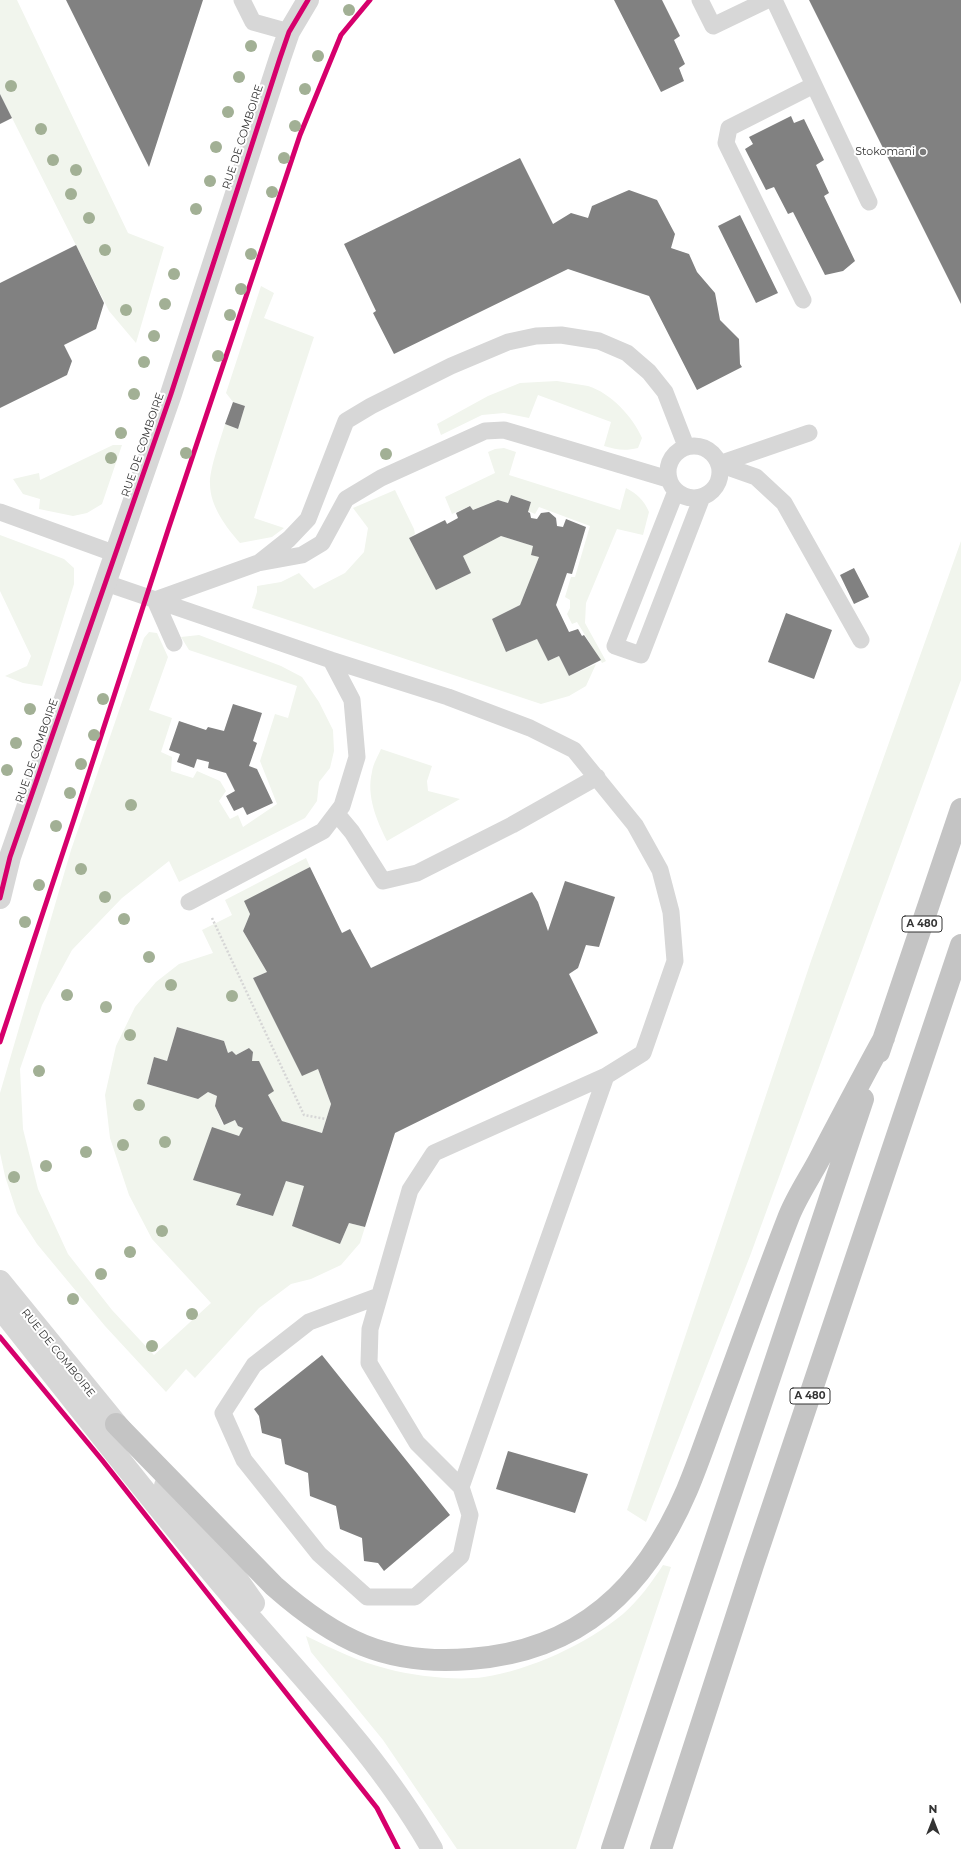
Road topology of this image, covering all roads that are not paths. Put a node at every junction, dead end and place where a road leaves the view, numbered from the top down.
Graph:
1 (242, 0) edge
2 (700, 0) edge
3 (767, 0) edge
4 (774, 0) edge
5 (307, 1) edge
6 (289, 32) junction
7 (814, 85) junction
8 (869, 202) dead end
9 (803, 300) dead end
10 (810, 433) dead end
11 (686, 446) junction
12 (719, 464) junction
13 (672, 485) junction
14 (702, 497) junction
15 (0, 512) edge
16 (116, 554) junction
17 (258, 563) junction
18 (106, 583) junction
19 (155, 600) junction
20 (861, 640) dead end
21 (174, 642) dead end
22 (331, 660) junction
23 (597, 777) junction
24 (961, 809) edge
25 (337, 814) junction
26 (10, 857) junction
27 (0, 882) edge
28 (0, 898) edge
29 (195, 899) road end
30 (961, 944) edge
31 (884, 1038) junction
32 (606, 1076) junction
33 (0, 1281) edge
34 (380, 1296) junction
35 (0, 1308) edge
36 (116, 1424) junction
37 (461, 1487) junction
38 (308, 1684) junction
39 (432, 1849) edge
40 (612, 1849) edge
41 (661, 1849) edge

1 - 6 lane
2 - 3 lane
4 - 7 lane
5 - 6 street, RUE DE COMBOIRE
6 - 16 street, RUE DE COMBOIRE
7 - 8 lane
7 - 9 lane
10 - 12 lane
11 - 12 lane
11 - 13 lane
11 - 17 lane
12 - 14 lane
12 - 20 lane
13 - 14 lane
13 - 14 lane
13 - 17 lane
15 - 16 lane
16 - 18 street, RUE DE COMBOIRE
17 - 19 lane
18 - 19 lane
18 - 26 street, RUE DE COMBOIRE
19 - 21 lane
19 - 22 lane
22 - 23 lane
22 - 25 lane
23 - 25 lane
23 - 32 lane
24 - 31 highway, A 480
25 - 29 lane
26 - 27 street
26 - 28 street, RUE DE COMBOIRE
30 - 41 highway, A 480
31 - 36 highway
31 - 40 highway, A 480
32 - 34 lane
32 - 37 lane
33 - 36 street, RUE DE COMBOIRE
34 - 37 lane
34 - 37 lane
35 - 38 street
36 - 38 street, RUE DE COMBOIRE
38 - 39 street

